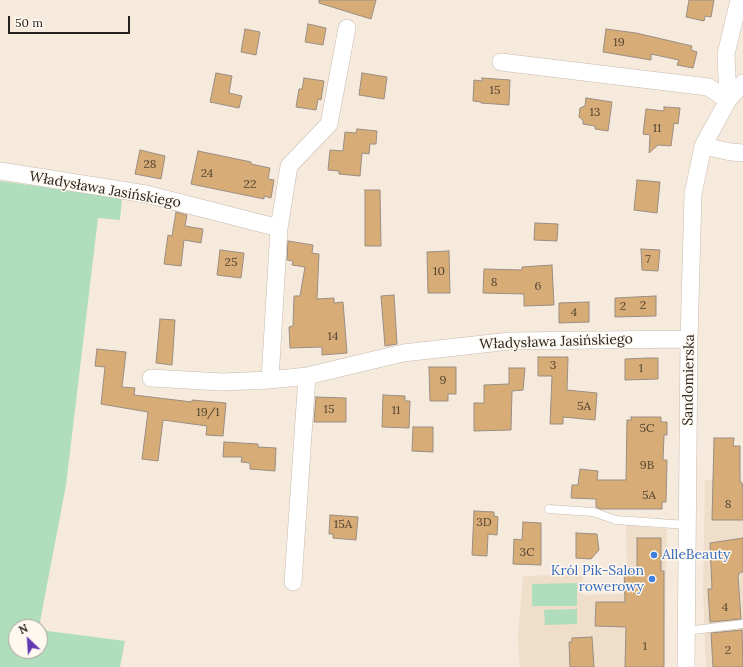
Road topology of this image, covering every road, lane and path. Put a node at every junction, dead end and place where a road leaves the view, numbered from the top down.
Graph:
1 (739, 0) edge
2 (347, 28) dead end
3 (501, 62) dead end
4 (743, 83) edge
5 (728, 100) junction
6 (703, 146) junction
7 (743, 153) edge
8 (0, 171) edge
9 (279, 228) junction
10 (689, 339) junction
11 (307, 376) junction
12 (151, 378) dead end
13 (270, 380) junction
14 (548, 509) dead end
15 (688, 526) junction
16 (293, 582) dead end
17 (743, 624) edge
18 (686, 631) junction
19 (686, 667) edge

1 - 5 street
2 - 9 street
3 - 5 street
4 - 5 street, Sandomierska
5 - 6 street, Sandomierska
6 - 7 street
6 - 10 street, Sandomierska
8 - 9 street, Władysława Jasińskiego
9 - 13 street
10 - 11 street, Władysława Jasińskiego
10 - 15 street, Sandomierska
11 - 13 street, Władysława Jasińskiego
11 - 16 street
12 - 13 street, Władysława Jasińskiego
14 - 15 lane
15 - 18 street, Sandomierska
17 - 18 lane
18 - 19 street, Sandomierska

